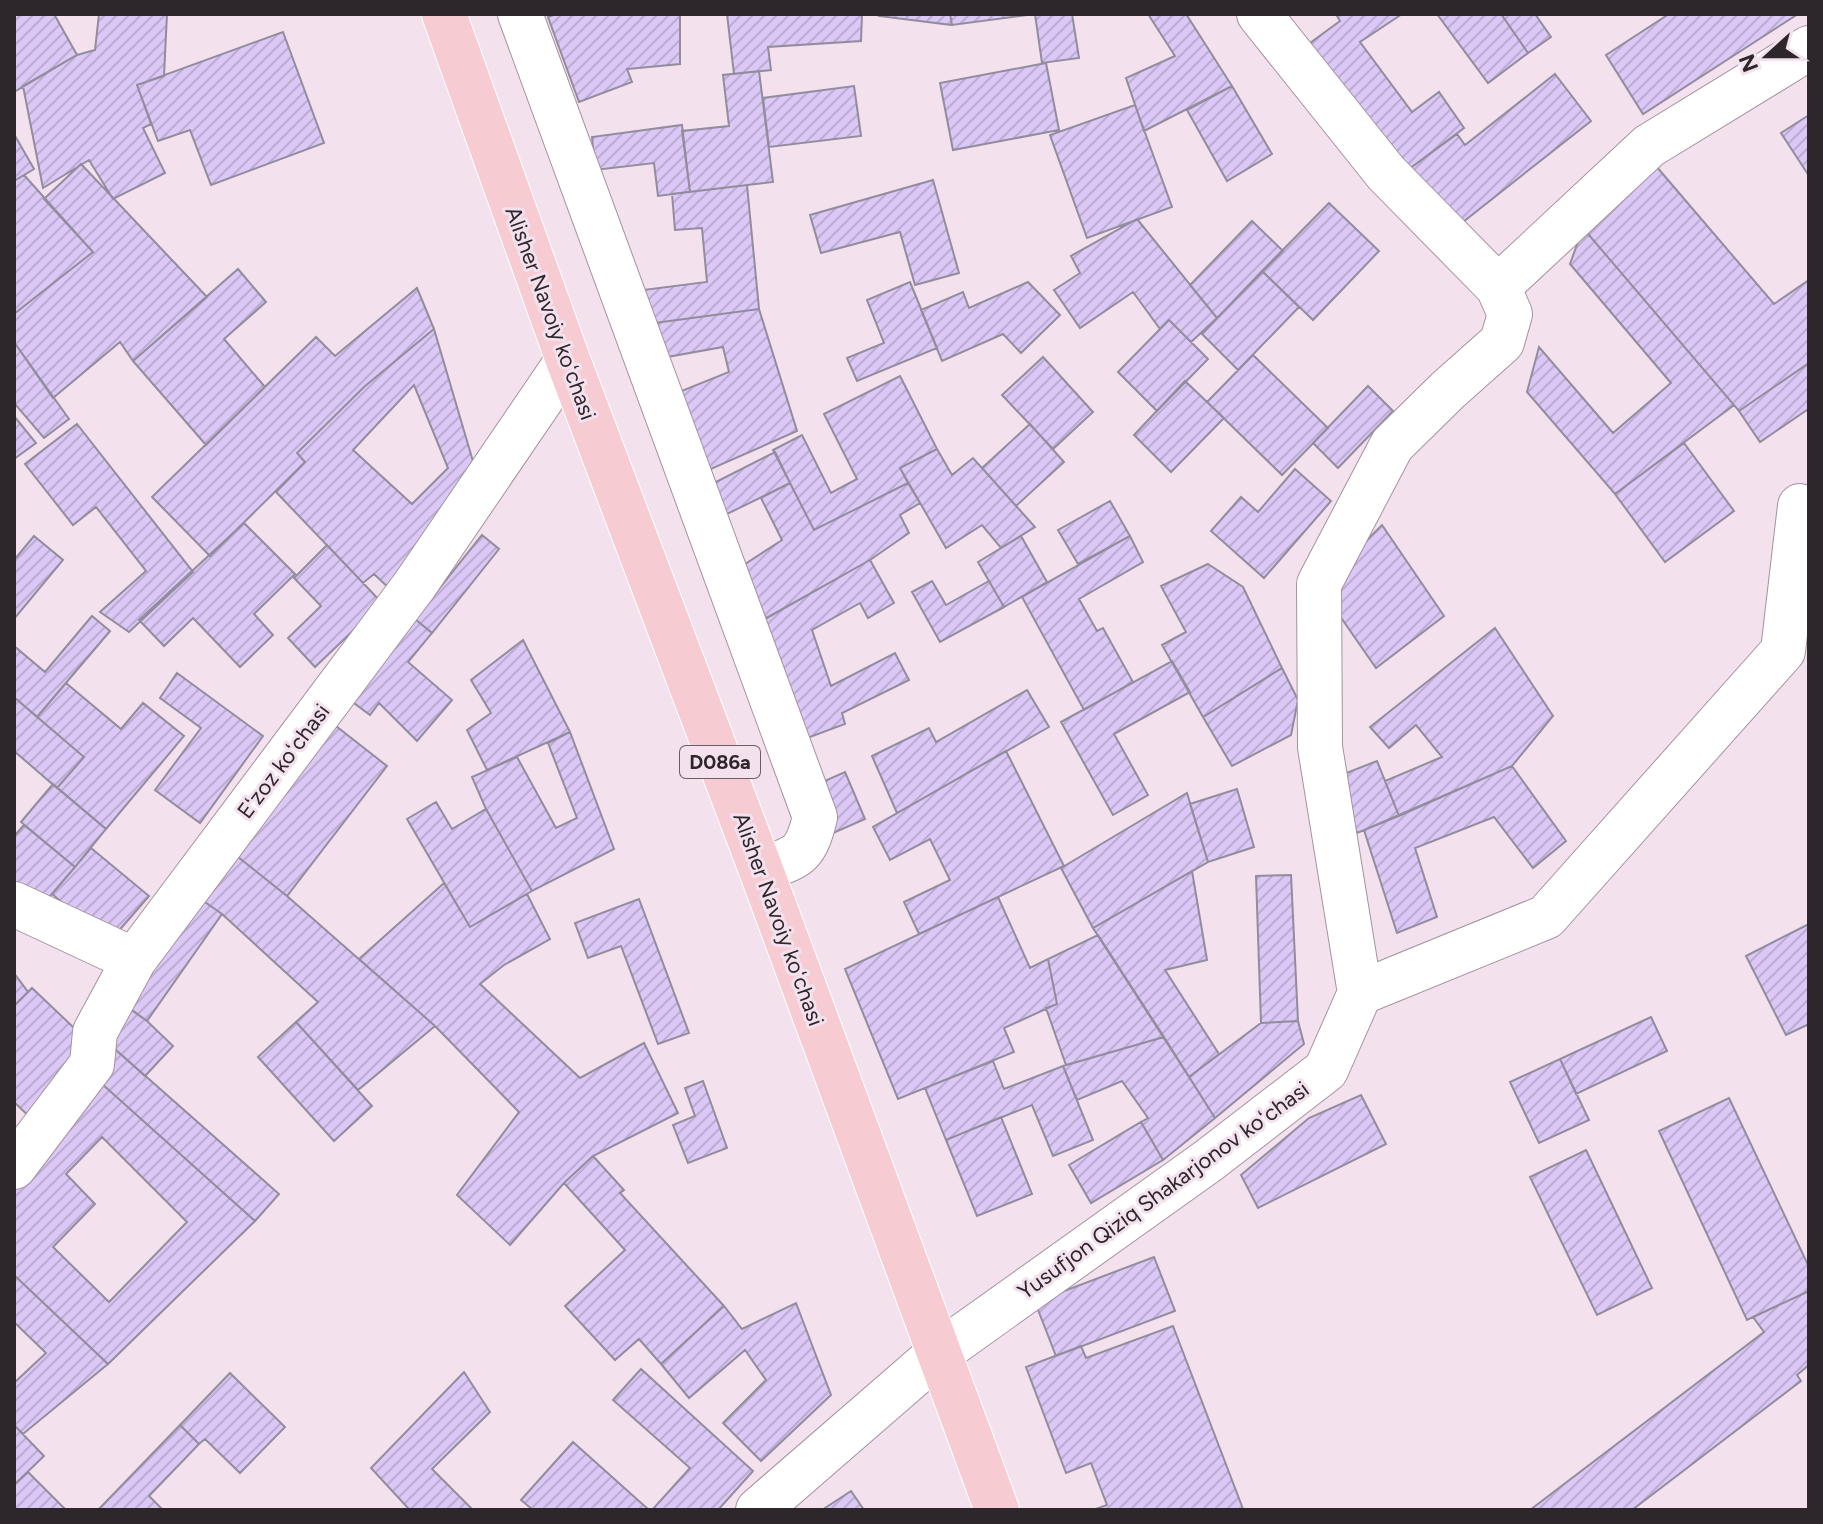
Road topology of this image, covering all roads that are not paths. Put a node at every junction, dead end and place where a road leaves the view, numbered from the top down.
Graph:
1 (444, 14) edge
2 (520, 14) edge
3 (1259, 14) edge
4 (1809, 48) edge
5 (1498, 287) junction
6 (568, 360) junction
7 (1800, 506) dead end
8 (761, 870) junction
9 (14, 904) edge
10 (134, 960) junction
11 (1360, 993) junction
12 (14, 1167) edge
13 (939, 1353) junction
14 (758, 1510) edge
15 (997, 1510) edge

1 - 6 main road, Alisher Navoiy koʻchasi / D086a
2 - 8 street
3 - 5 street
4 - 5 street
5 - 11 street
6 - 8 main road, Alisher Navoiy koʻchasi / D086a
6 - 10 street, Eʻzoz koʻchasi
7 - 11 street
8 - 13 main road, Alisher Navoiy koʻchasi / D086a
9 - 10 street
10 - 12 street, Eʻzoz koʻchasi
11 - 13 street, Yusufjon Qiziq Shakarjonov koʻchasi
13 - 14 street, Yusufjon Qiziq Shakarjonov koʻchasi
13 - 15 main road, Alisher Navoiy koʻchasi / D086a

